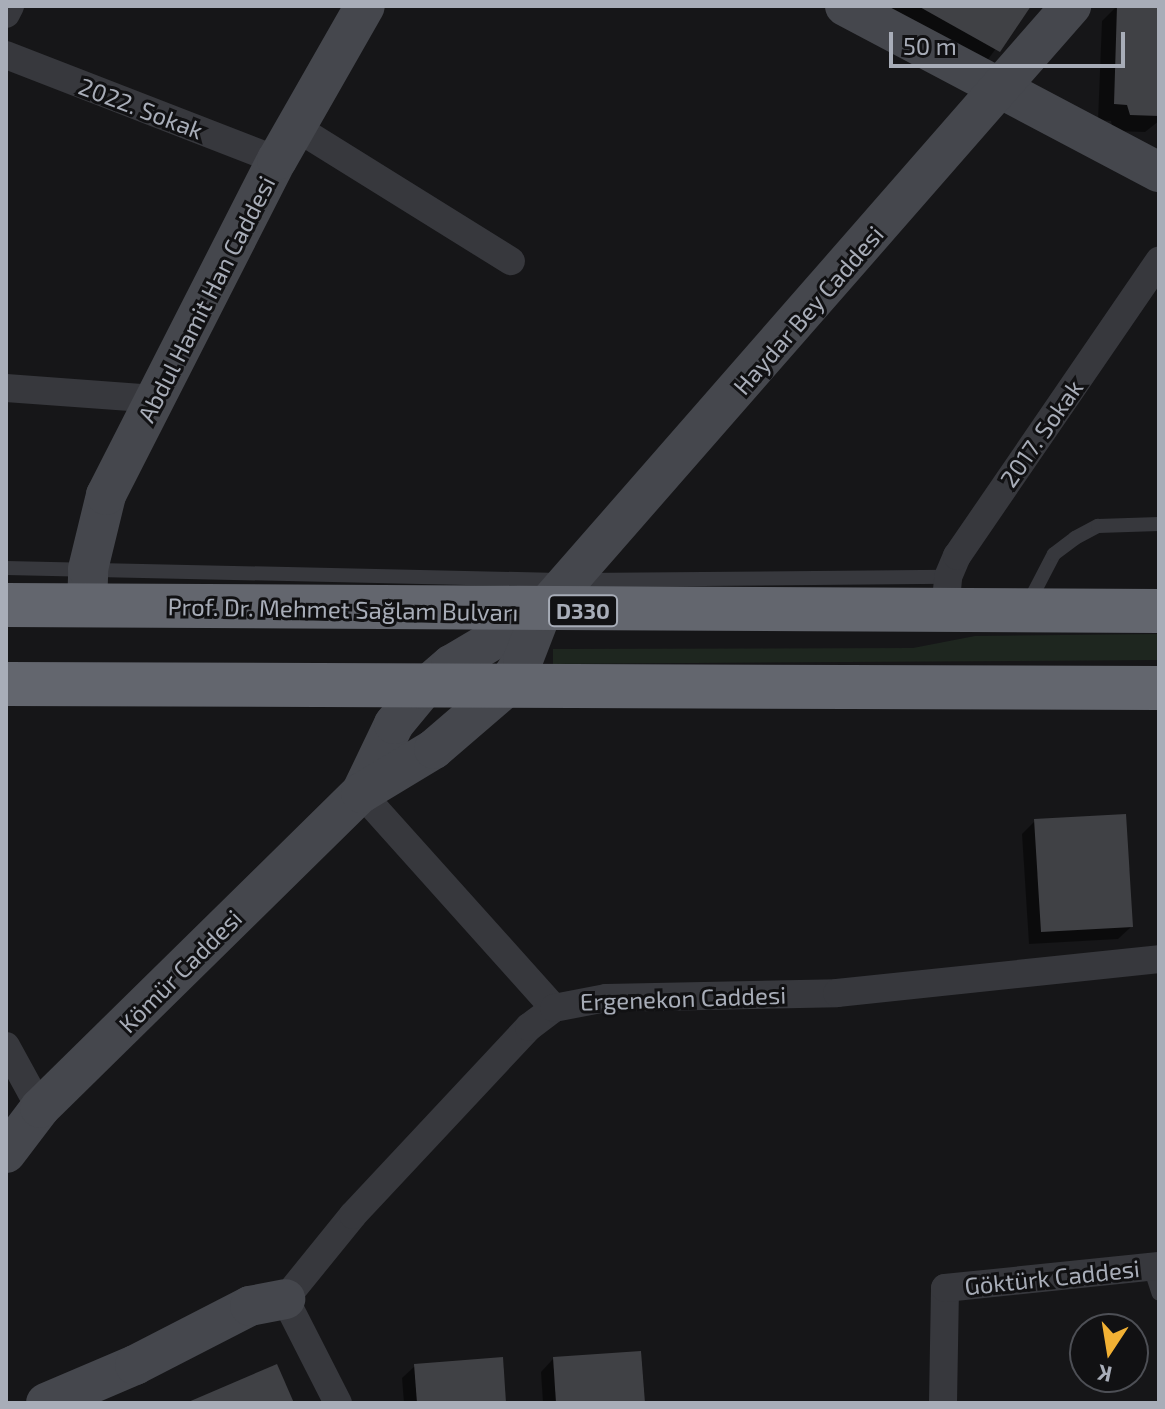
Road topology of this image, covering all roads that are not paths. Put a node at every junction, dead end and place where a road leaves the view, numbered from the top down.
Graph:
1 (10, 6) edge
2 (365, 6) edge
3 (845, 6) edge
4 (1071, 6) edge
5 (6, 14) edge
6 (6, 55) edge
7 (1000, 92) junction
8 (287, 144) junction
9 (1159, 172) edge
10 (511, 261) dead end
11 (1159, 261) edge
12 (6, 388) edge
13 (155, 399) junction
14 (1159, 524) edge
15 (6, 568) edge
16 (88, 588) junction
17 (946, 595) junction
18 (556, 596) junction
19 (6, 605) edge
20 (1025, 611) junction
21 (1159, 611) edge
22 (6, 684) edge
23 (505, 688) junction
24 (1159, 688) edge
25 (423, 689) junction
26 (361, 793) junction
27 (1159, 959) edge
28 (554, 1008) junction
29 (6, 1046) edge
30 (40, 1108) junction
31 (6, 1153) edge
32 (1155, 1267) edge
33 (1159, 1294) edge
34 (285, 1299) junction
35 (46, 1403) edge
36 (338, 1403) edge
37 (943, 1403) edge

1 - 5 street
2 - 8 street, Abdul Hamit Han Caddesi
3 - 7 street
4 - 7 street, Haydar Bey Caddesi
6 - 8 street, 2022. Sokak
7 - 9 street
7 - 18 street, Haydar Bey Caddesi
8 - 10 street, 2022. Sokak
8 - 13 street, Abdul Hamit Han Caddesi
11 - 17 street, 2017. Sokak
12 - 13 street
13 - 16 street, Abdul Hamit Han Caddesi
14 - 20 lane
15 - 16 lane
16 - 18 highway, Prof. Dr. Mehmet Sağlam Bulvarı / D330
16 - 19 highway, Prof. Dr. Mehmet Sağlam Bulvarı / D330
17 - 18 highway, Prof. Dr. Mehmet Sağlam Bulvarı / D330
17 - 20 highway, Prof. Dr. Mehmet Sağlam Bulvarı / D330
18 - 23 street
18 - 25 street
20 - 21 highway, Prof. Dr. Mehmet Sağlam Bulvarı / D330
22 - 25 highway
23 - 24 highway
23 - 25 highway
23 - 26 street
25 - 26 street
26 - 28 street
26 - 30 street, Kömür Caddesi
27 - 28 street, Ergenekon Caddesi
28 - 34 street, Ergenekon Caddesi
29 - 30 street
30 - 31 street, Kömür Caddesi
32 - 33 lane
32 - 37 street, Göktürk Caddesi
34 - 35 street
34 - 36 street

